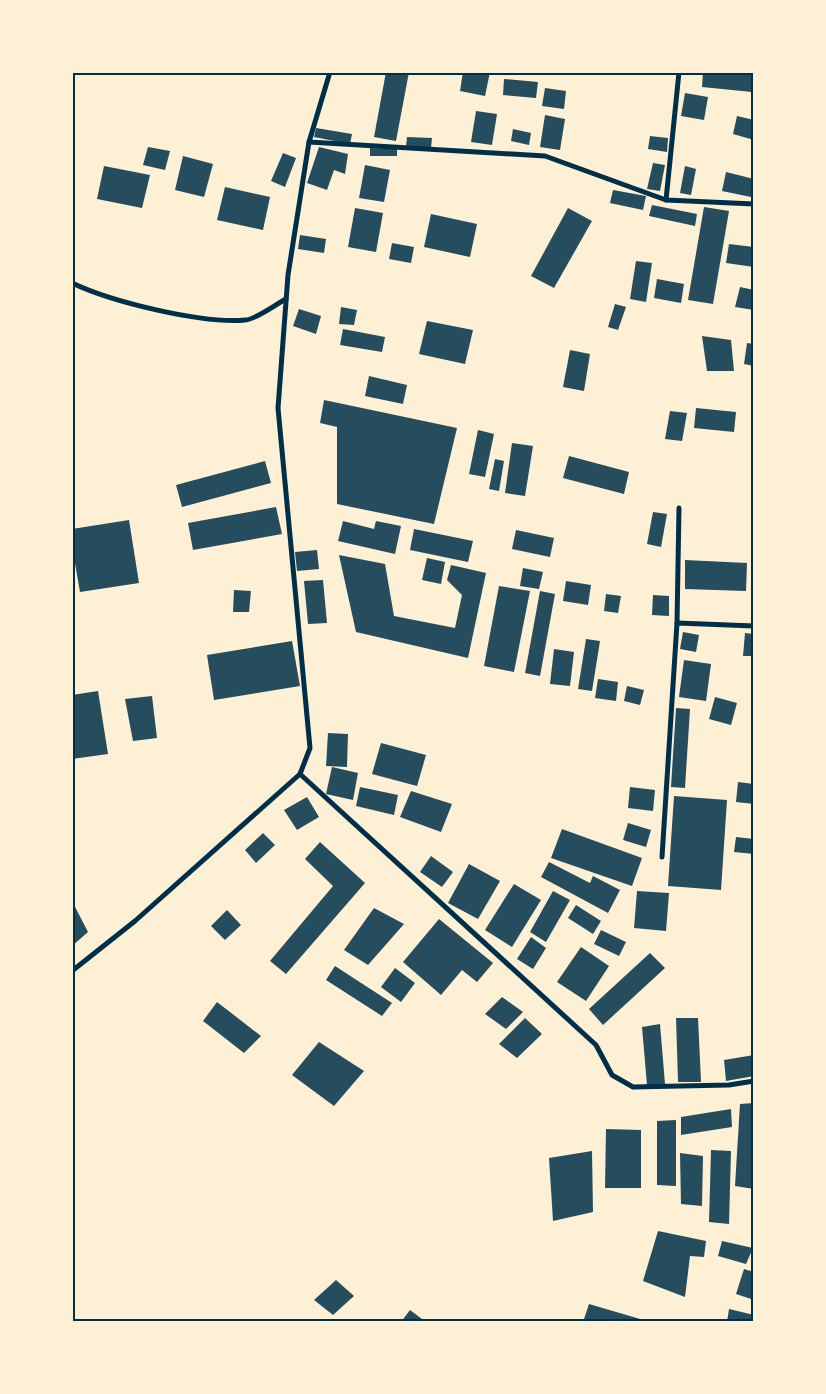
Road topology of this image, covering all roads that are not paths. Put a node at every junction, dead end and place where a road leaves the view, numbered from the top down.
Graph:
1 (330, 72) edge
2 (679, 72) edge
3 (309, 142) junction
4 (666, 200) junction
5 (754, 204) edge
6 (72, 283) edge
7 (286, 299) junction
8 (679, 508) dead end
9 (677, 623) junction
10 (754, 626) edge
11 (300, 774) junction
12 (662, 857) dead end
13 (72, 971) edge
14 (754, 1081) edge

1 - 3 street
2 - 4 street
3 - 4 street
3 - 7 street
4 - 5 street
6 - 7 street
7 - 11 street
8 - 9 street
9 - 10 street
9 - 12 street
11 - 13 street
11 - 14 street

